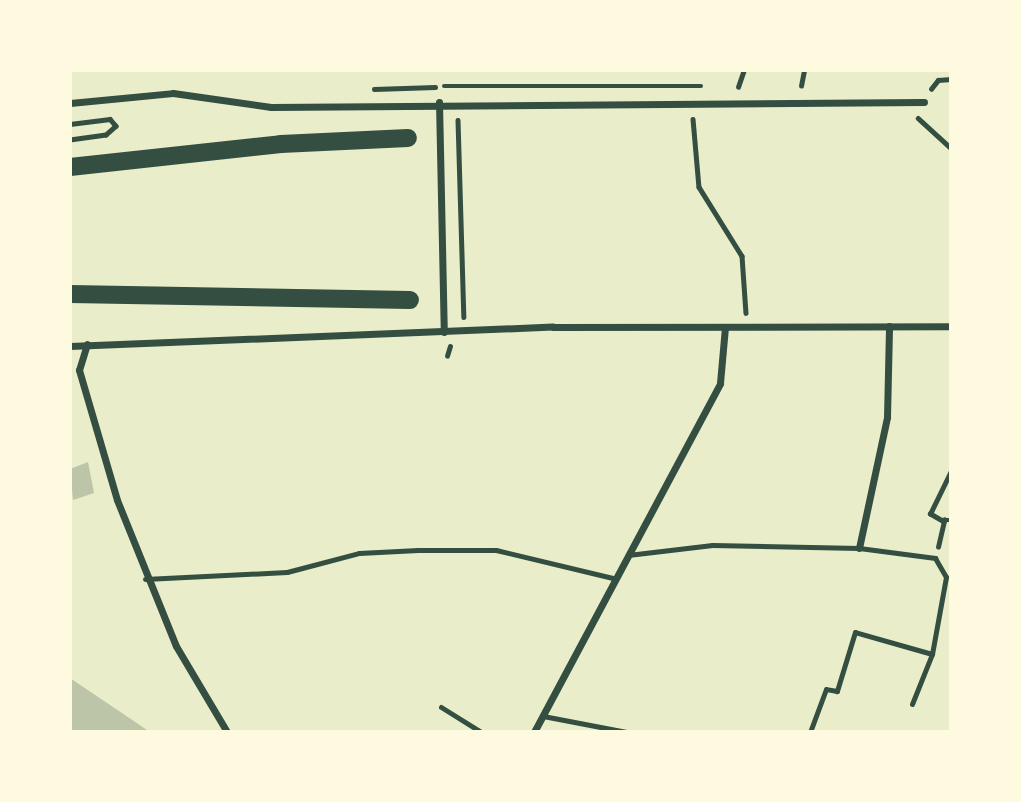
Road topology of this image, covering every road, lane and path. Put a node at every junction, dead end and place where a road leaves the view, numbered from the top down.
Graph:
1 (744, 70) edge
2 (951, 79) edge
3 (711, 86) dead end
4 (724, 87) dead end
5 (361, 89) dead end
6 (931, 89) dead end
7 (694, 100) junction
8 (439, 102) junction
9 (924, 102) dead end
10 (70, 103) edge
11 (458, 119) dead end
12 (70, 124) edge
13 (408, 138) dead end
14 (70, 140) edge
15 (70, 167) edge
16 (70, 295) edge
17 (410, 300) dead end
18 (464, 317) dead end
19 (889, 326) junction
20 (951, 326) edge
21 (725, 327) junction
22 (744, 327) junction
23 (444, 332) junction
24 (87, 344) junction
25 (70, 346) edge
26 (951, 471) edge
27 (951, 520) edge
28 (944, 522) junction
29 (859, 548) junction
30 (625, 556) junction
31 (935, 558) junction
32 (613, 578) junction
33 (145, 579) junction
34 (932, 654) junction
35 (912, 704) dead end
36 (441, 707) dead end
37 (543, 716) junction
38 (227, 732) edge
39 (481, 732) edge
40 (534, 732) edge
41 (626, 732) edge
42 (810, 732) edge

1 - 4 path
2 - 6 path
3 - 5 path
7 - 8 street
7 - 9 street
7 - 22 path
8 - 10 street
8 - 23 street
11 - 18 path
12 - 14 path
13 - 15 highway
16 - 17 highway
19 - 20 street
19 - 22 street
19 - 29 street
21 - 22 street
21 - 23 street
21 - 30 street
23 - 24 street
24 - 25 street
24 - 33 street
26 - 28 path
27 - 28 path
28 - 31 path
29 - 30 lane
29 - 31 lane
30 - 32 street
31 - 34 lane
32 - 33 lane
32 - 37 street
33 - 38 street
34 - 35 lane
34 - 42 lane
36 - 39 lane
37 - 40 street
37 - 41 lane

